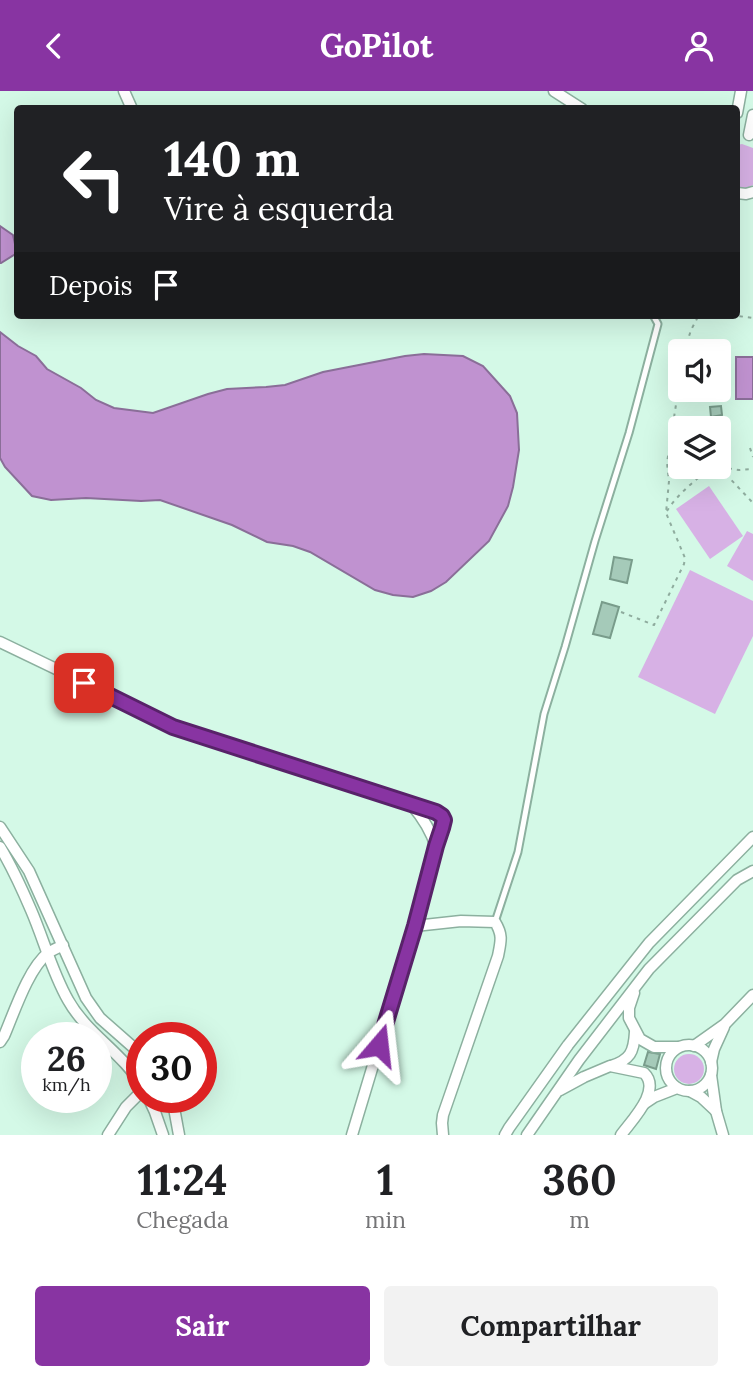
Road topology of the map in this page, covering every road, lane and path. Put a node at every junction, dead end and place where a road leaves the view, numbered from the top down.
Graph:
1 (554, 91) edge
2 (576, 105) edge
3 (753, 115) edge
4 (751, 135) edge
5 (655, 319) edge
6 (697, 319) edge
7 (688, 339) edge
8 (750, 448) dead end
9 (753, 457) edge
10 (731, 469) edge
11 (753, 469) edge
12 (669, 479) edge
13 (699, 479) edge
14 (730, 479) edge
15 (753, 503) edge
16 (666, 513) junction
17 (621, 612) dead end
18 (0, 642) edge
19 (411, 804) junction
20 (0, 827) edge
21 (753, 837) edge
22 (436, 846) junction
23 (0, 848) edge
24 (753, 871) edge
25 (495, 922) junction
26 (415, 926) junction
27 (62, 945) junction
28 (48, 954) junction
29 (635, 986) junction
30 (753, 995) edge
31 (725, 1024) junction
32 (635, 1032) junction
33 (126, 1041) edge
34 (0, 1042) edge
35 (682, 1046) junction
36 (694, 1046) junction
37 (711, 1062) junction
38 (126, 1064) edge
39 (610, 1066) junction
40 (644, 1073) junction
41 (711, 1075) junction
42 (668, 1079) junction
43 (677, 1088) junction
44 (690, 1091) junction
45 (557, 1093) junction
46 (644, 1103) junction
47 (126, 1107) edge
48 (716, 1111) junction
49 (155, 1113) edge
50 (175, 1113) edge
51 (108, 1135) edge
52 (163, 1135) edge
53 (179, 1135) edge
54 (352, 1135) edge
55 (443, 1135) edge
56 (505, 1135) edge
57 (527, 1135) edge
58 (621, 1135) edge
59 (723, 1135) edge

1 - 2 street
3 - 4 street
5 - 25 lane
6 - 7 path
8 - 9 path
10 - 11 path
12 - 16 path
13 - 16 path
14 - 15 path
16 - 17 path
18 - 19 street
19 - 22 street
19 - 22 street
20 - 27 street
21 - 56 street
22 - 26 street
23 - 28 street
24 - 29 street
25 - 26 street
25 - 55 street
26 - 54 street
27 - 28 street
27 - 33 street
28 - 34 street
28 - 38 street
29 - 32 street
29 - 45 street
30 - 31 street
31 - 36 street
31 - 37 street
32 - 35 street
32 - 39 street
35 - 36 street
35 - 42 street
36 - 37 street
37 - 41 street
39 - 40 street
39 - 45 street
40 - 42 street
40 - 46 street
41 - 44 street
41 - 48 street
42 - 43 street
43 - 44 street
43 - 46 street
44 - 48 street
45 - 57 street
46 - 58 street
47 - 51 street
48 - 59 street
49 - 52 street
50 - 53 street

